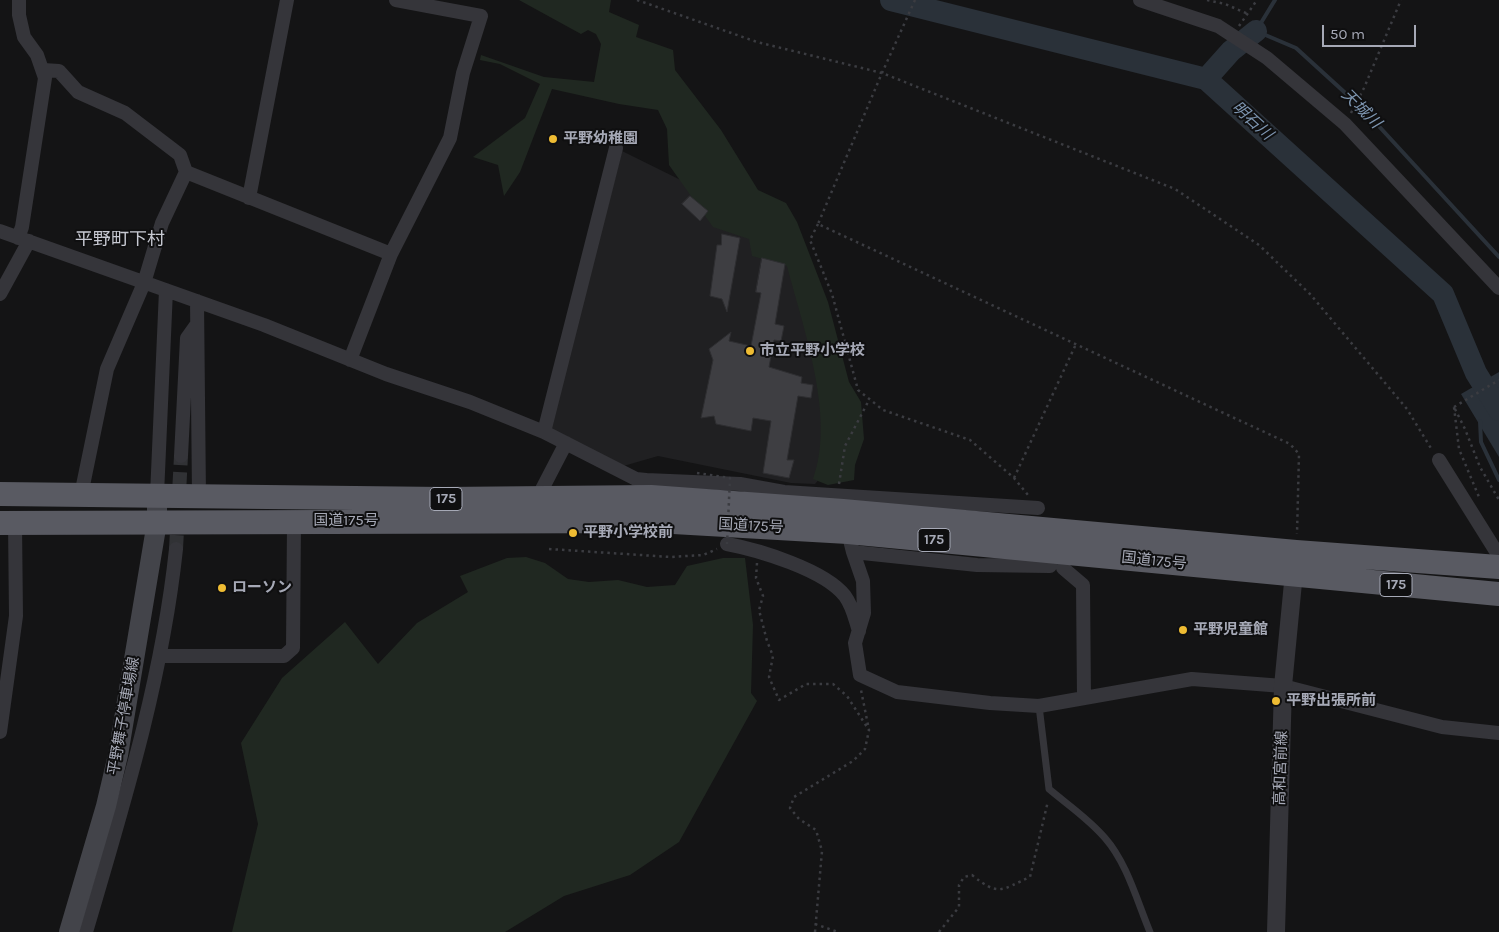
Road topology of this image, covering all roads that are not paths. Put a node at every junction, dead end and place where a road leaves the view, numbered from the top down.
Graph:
1 (20, 0) edge
2 (287, 0) edge
3 (396, 0) edge
4 (1140, 0) edge
5 (43, 70) junction
6 (616, 148) dead end
7 (186, 172) junction
8 (249, 198) junction
9 (0, 231) edge
10 (24, 240) junction
11 (391, 254) junction
12 (144, 283) junction
13 (1499, 288) edge
14 (166, 290) junction
15 (0, 294) edge
16 (197, 301) junction
17 (197, 324) junction
18 (350, 360) junction
19 (544, 432) junction
20 (566, 443) junction
21 (181, 456) tunnel mouth
22 (1439, 460) road end
23 (649, 489) junction
24 (0, 494) edge
25 (81, 494) junction
26 (157, 495) junction
27 (199, 496) junction
28 (538, 497) junction
29 (1038, 508) road end
30 (157, 522) junction
31 (294, 522) junction
32 (8, 523) edge
33 (850, 542) junction
34 (727, 544) road end
35 (176, 549) tunnel mouth
36 (1499, 556) edge
37 (1057, 560) junction
38 (1295, 563) junction
39 (1499, 567) edge
40 (1499, 594) edge
41 (859, 632) junction
42 (160, 656) junction
43 (1283, 686) junction
44 (1084, 698) junction
45 (1039, 706) junction
46 (0, 732) edge
47 (1499, 733) edge
48 (118, 755) junction
49 (138, 756) junction
50 (69, 932) edge
51 (86, 932) edge
52 (1150, 932) edge
53 (1276, 932) edge

1 - 5 street
2 - 8 street
3 - 11 street
4 - 13 street
5 - 7 street
5 - 10 street
6 - 19 street
7 - 8 street
7 - 12 street
8 - 11 street
9 - 10 street
10 - 12 street
10 - 15 street
11 - 18 street
12 - 14 street
12 - 25 street
14 - 16 street
14 - 26 street
16 - 17 street
16 - 18 street
17 - 21 street
17 - 27 street
18 - 19 street
19 - 20 street
20 - 23 street
20 - 28 street
22 - 36 street
23 - 28 highway, 国道175号 / 175
23 - 29 street
23 - 38 highway, 国道175号 / 175
24 - 25 highway, 国道175号 / 175
25 - 26 highway, 国道175号 / 175
26 - 27 highway, 国道175号 / 175
26 - 30 main road, 平野舞子停車場線
27 - 28 highway, 国道175号 / 175
30 - 31 highway, 国道175号 / 175
30 - 32 highway, 国道175号 / 175
30 - 48 main road, 平野舞子停車場線
31 - 33 highway, 国道175号 / 175
31 - 42 street
32 - 46 street
33 - 37 highway, 国道175号 / 175
33 - 41 street
34 - 41 street
35 - 42 street
37 - 38 highway, 国道175号 / 175
37 - 44 street
38 - 39 highway, 国道175号 / 175
38 - 40 highway, 国道175号 / 175
38 - 43 street, 高和宮前線
41 - 45 street
42 - 49 street
43 - 44 street
43 - 47 street
43 - 53 street, 高和宮前線
44 - 45 street
45 - 52 lane
48 - 49 street
48 - 50 main road, 平野舞子停車場線
49 - 51 street

